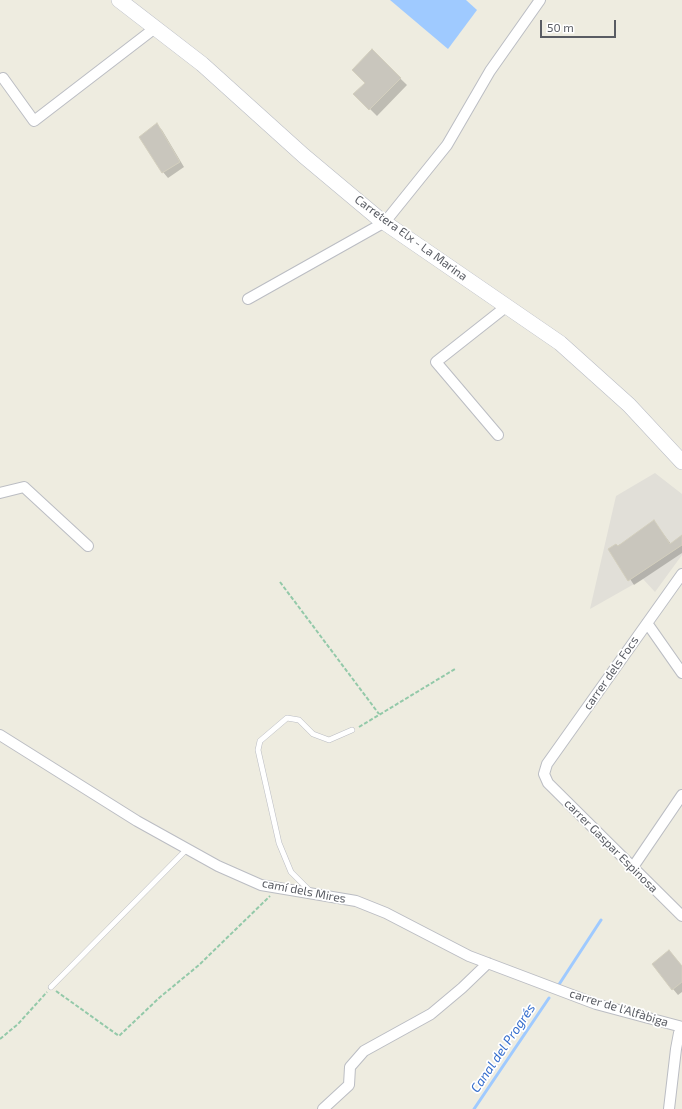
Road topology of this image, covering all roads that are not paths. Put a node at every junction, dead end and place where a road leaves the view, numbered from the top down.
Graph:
1 (119, 0) edge
2 (540, 0) edge
3 (155, 28) junction
4 (3, 78) dead end
5 (385, 222) junction
6 (248, 299) dead end
7 (507, 306) junction
8 (498, 435) dead end
9 (682, 462) edge
10 (0, 493) edge
11 (88, 546) dead end
12 (682, 574) edge
13 (646, 624) junction
14 (682, 673) edge
15 (352, 730) road end
16 (0, 735) edge
17 (544, 774) joint
18 (682, 795) edge
19 (187, 849) junction
20 (633, 867) junction
21 (313, 894) junction
22 (682, 916) edge
23 (488, 963) junction
24 (51, 987) road end
25 (556, 989) joint
26 (682, 1028) edge
27 (323, 1109) edge
28 (669, 1109) edge

1 - 3 main road, Carretera Elx - La Marina
2 - 5 street
3 - 4 street
3 - 5 main road, Carretera Elx - La Marina
5 - 6 street
5 - 7 main road, Carretera Elx - La Marina
7 - 8 street
7 - 9 main road, Carretera Elx - La Marina
10 - 11 street
12 - 13 street, carrer dels Focs
13 - 14 street
13 - 17 street, carrer dels Focs
15 - 21 lane
16 - 19 street, camí dels Mires
17 - 20 street, carrer Gaspar Espinosa
18 - 20 street
19 - 21 street, camí dels Mires
19 - 24 lane
20 - 22 street, carrer Gaspar Espinosa
21 - 23 street, camí dels Mires
23 - 25 street, camí dels Mires
23 - 27 street
25 - 26 street, carrer de l'Alfàbiga
26 - 28 street

